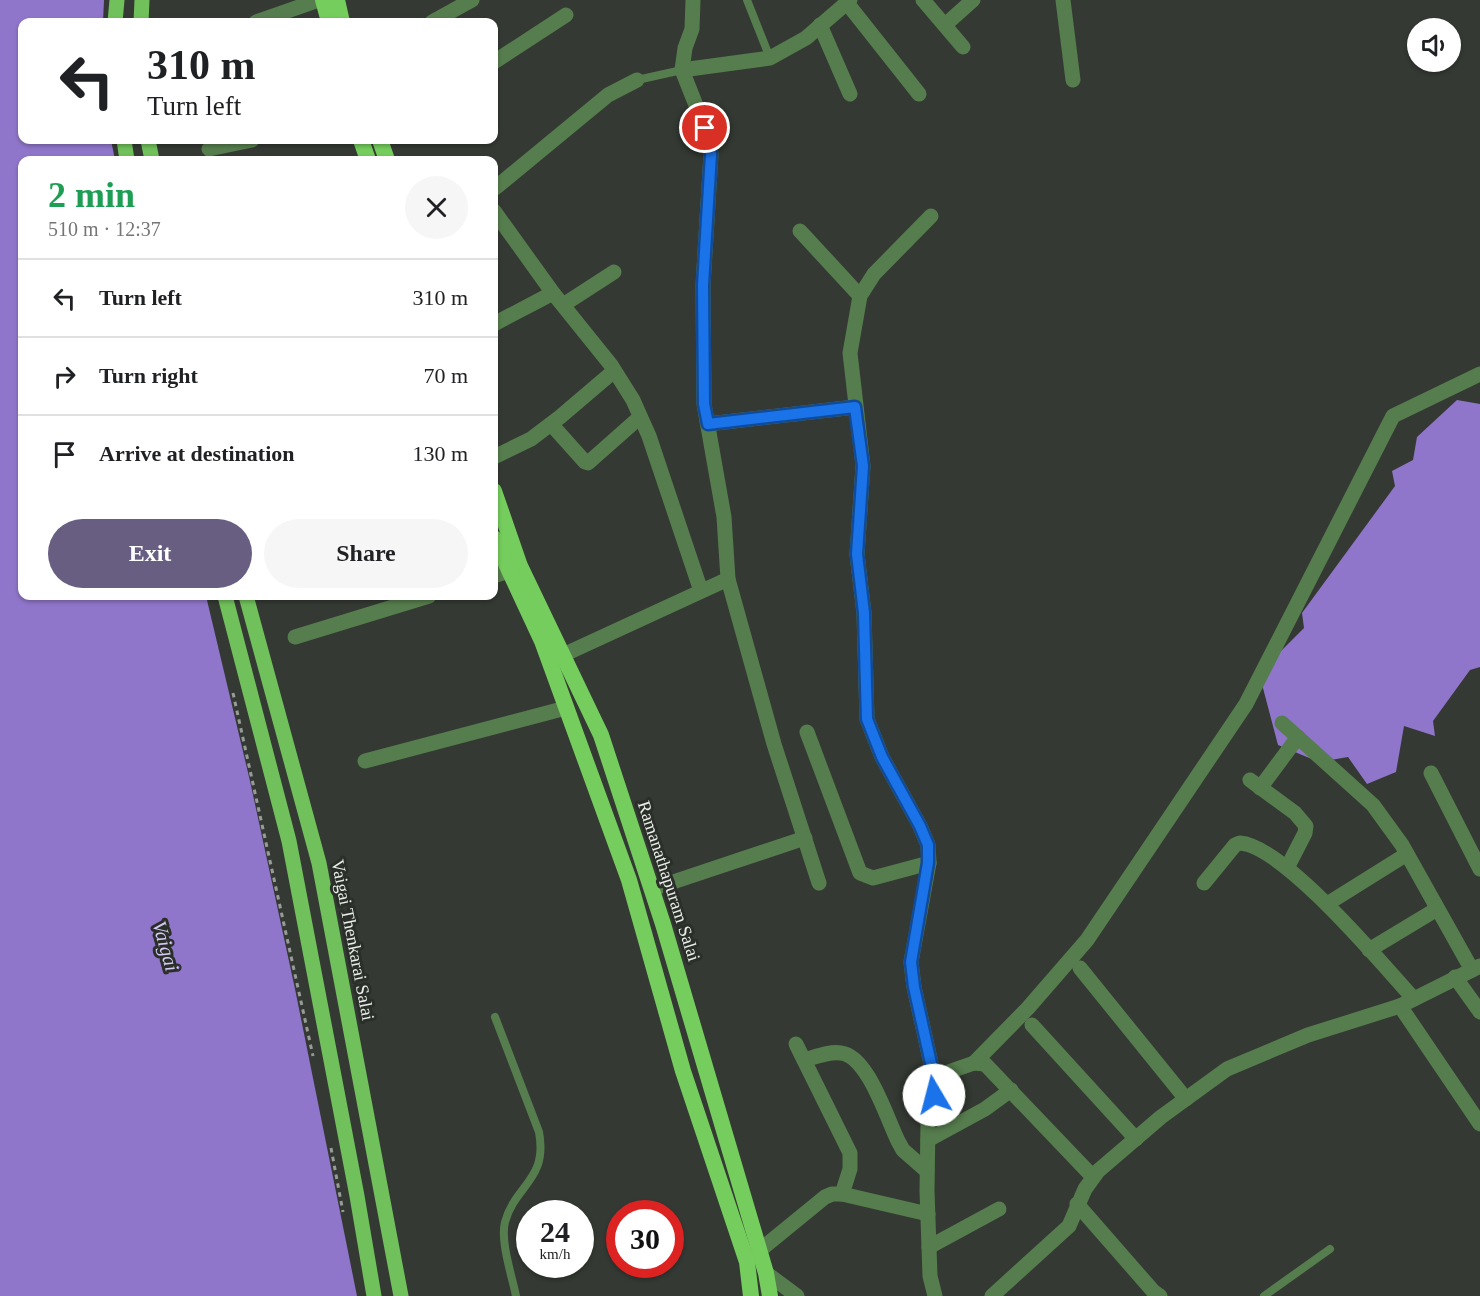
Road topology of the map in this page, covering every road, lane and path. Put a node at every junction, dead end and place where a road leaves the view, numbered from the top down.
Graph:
1 (117, 0) edge
2 (142, 0) edge
3 (321, 0) edge
4 (337, 0) edge
5 (472, 0) edge
6 (693, 0) edge
7 (747, 0) edge
8 (924, 0) edge
9 (973, 0) edge
10 (1064, 0) edge
11 (848, 2) edge
12 (566, 15) dead end
13 (115, 18) edge
14 (141, 18) edge
15 (268, 18) edge
16 (328, 18) edge
17 (341, 18) edge
18 (439, 18) edge
19 (820, 25) junction
20 (945, 25) junction
21 (963, 47) dead end
22 (770, 58) junction
23 (498, 59) edge
24 (682, 70) junction
25 (637, 80) joint
26 (1073, 80) dead end
27 (850, 94) dead end
28 (919, 94) dead end
29 (233, 144) edge
30 (209, 149) dead end
31 (498, 186) edge
32 (498, 216) edge
33 (931, 216) dead end
34 (800, 231) dead end
35 (614, 272) dead end
36 (860, 296) junction
37 (558, 299) junction
38 (498, 322) edge
39 (614, 371) junction
40 (1480, 374) edge
41 (855, 407) junction
42 (640, 417) junction
43 (551, 424) junction
44 (708, 424) junction
45 (498, 456) edge
46 (498, 503) edge
47 (498, 558) edge
48 (501, 573) edge
49 (728, 579) junction
50 (701, 591) junction
51 (226, 600) edge
52 (247, 600) edge
53 (416, 600) edge
54 (295, 637) dead end
55 (563, 655) junction
56 (232, 686) dead end
57 (566, 708) junction
58 (1282, 723) dead end
59 (807, 732) dead end
60 (1298, 737) junction
61 (365, 761) dead end
62 (1431, 773) dead end
63 (805, 838) junction
64 (1407, 854) junction
65 (928, 863) junction
66 (1287, 868) junction
67 (1480, 869) edge
68 (819, 883) dead end
69 (1204, 884) dead end
70 (652, 889) junction
71 (1327, 904) junction
72 (1437, 909) junction
73 (1369, 950) junction
74 (1080, 968) dead end
75 (1476, 968) edge
76 (1455, 977) junction
77 (1414, 999) junction
78 (1400, 1006) junction
79 (1480, 1012) edge
80 (495, 1017) dead end
81 (1032, 1025) dead end
82 (796, 1044) dead end
83 (804, 1060) junction
84 (974, 1063) junction
85 (315, 1065) dead end
86 (934, 1077) junction
87 (1011, 1090) junction
88 (1186, 1099) junction
89 (1480, 1124) edge
90 (1136, 1139) junction
91 (928, 1140) junction
92 (331, 1146) dead end
93 (927, 1171) junction
94 (1093, 1177) junction
95 (842, 1194) junction
96 (1077, 1204) junction
97 (999, 1209) dead end
98 (928, 1214) junction
99 (344, 1216) dead end
100 (929, 1247) junction
101 (1330, 1249) dead end
102 (759, 1251) junction
103 (766, 1273) junction
104 (1154, 1294) edge
105 (374, 1296) edge
106 (401, 1296) edge
107 (516, 1296) edge
108 (751, 1296) edge
109 (770, 1296) edge
110 (797, 1296) edge
111 (935, 1296) edge
112 (992, 1296) edge
113 (1264, 1296) edge

1 - 13 main road
2 - 14 main road
3 - 15 street
3 - 16 highway
4 - 17 highway
5 - 18 street
6 - 24 street
7 - 22 lane
8 - 20 street
9 - 20 street
10 - 26 street
11 - 19 street
11 - 28 street
12 - 23 street
19 - 22 street
19 - 27 street
20 - 21 street
22 - 24 street
24 - 25 lane
24 - 44 street
25 - 31 street
29 - 30 street
32 - 37 street
33 - 36 street
34 - 36 street
35 - 37 street
36 - 41 street
37 - 38 street
37 - 39 street
39 - 42 street
39 - 43 street
40 - 84 street
41 - 44 street
41 - 65 street
42 - 43 street
42 - 50 street
43 - 45 street
44 - 49 street
46 - 55 highway, Ramanathapuram Salai
47 - 48 highway, Ramanathapuram Salai
48 - 57 highway, Ramanathapuram Salai
49 - 50 street
49 - 63 street
50 - 55 street
51 - 105 main road
52 - 106 main road, Vaigai Thenkarai Salai
53 - 54 street
55 - 70 highway, Ramanathapuram Salai
56 - 85 path
57 - 61 street
57 - 108 highway, Ramanathapuram Salai
58 - 60 street
59 - 65 street
60 - 64 street
60 - 66 street
62 - 67 street
63 - 68 street
63 - 70 street
64 - 71 street
64 - 72 street
65 - 86 street
66 - 69 street
66 - 71 street
70 - 102 highway, Ramanathapuram Salai
71 - 73 street
72 - 73 street
72 - 75 street
73 - 77 street
74 - 88 street
75 - 76 street
76 - 77 street
76 - 79 street
77 - 78 street
78 - 88 street
78 - 89 street
80 - 107 lane
81 - 90 street
82 - 83 street
83 - 93 street
83 - 95 street
84 - 86 street
84 - 87 street
86 - 91 street
87 - 91 street
87 - 94 street
88 - 90 street
90 - 94 street
91 - 93 street
92 - 99 path
93 - 98 street
94 - 96 street
95 - 98 street
95 - 102 street
96 - 104 street
96 - 112 street
97 - 100 street
98 - 100 street
100 - 111 street
101 - 113 lane
102 - 103 highway, Ramanathapuram Salai
103 - 109 highway, Ramanathapuram Salai
103 - 110 street

